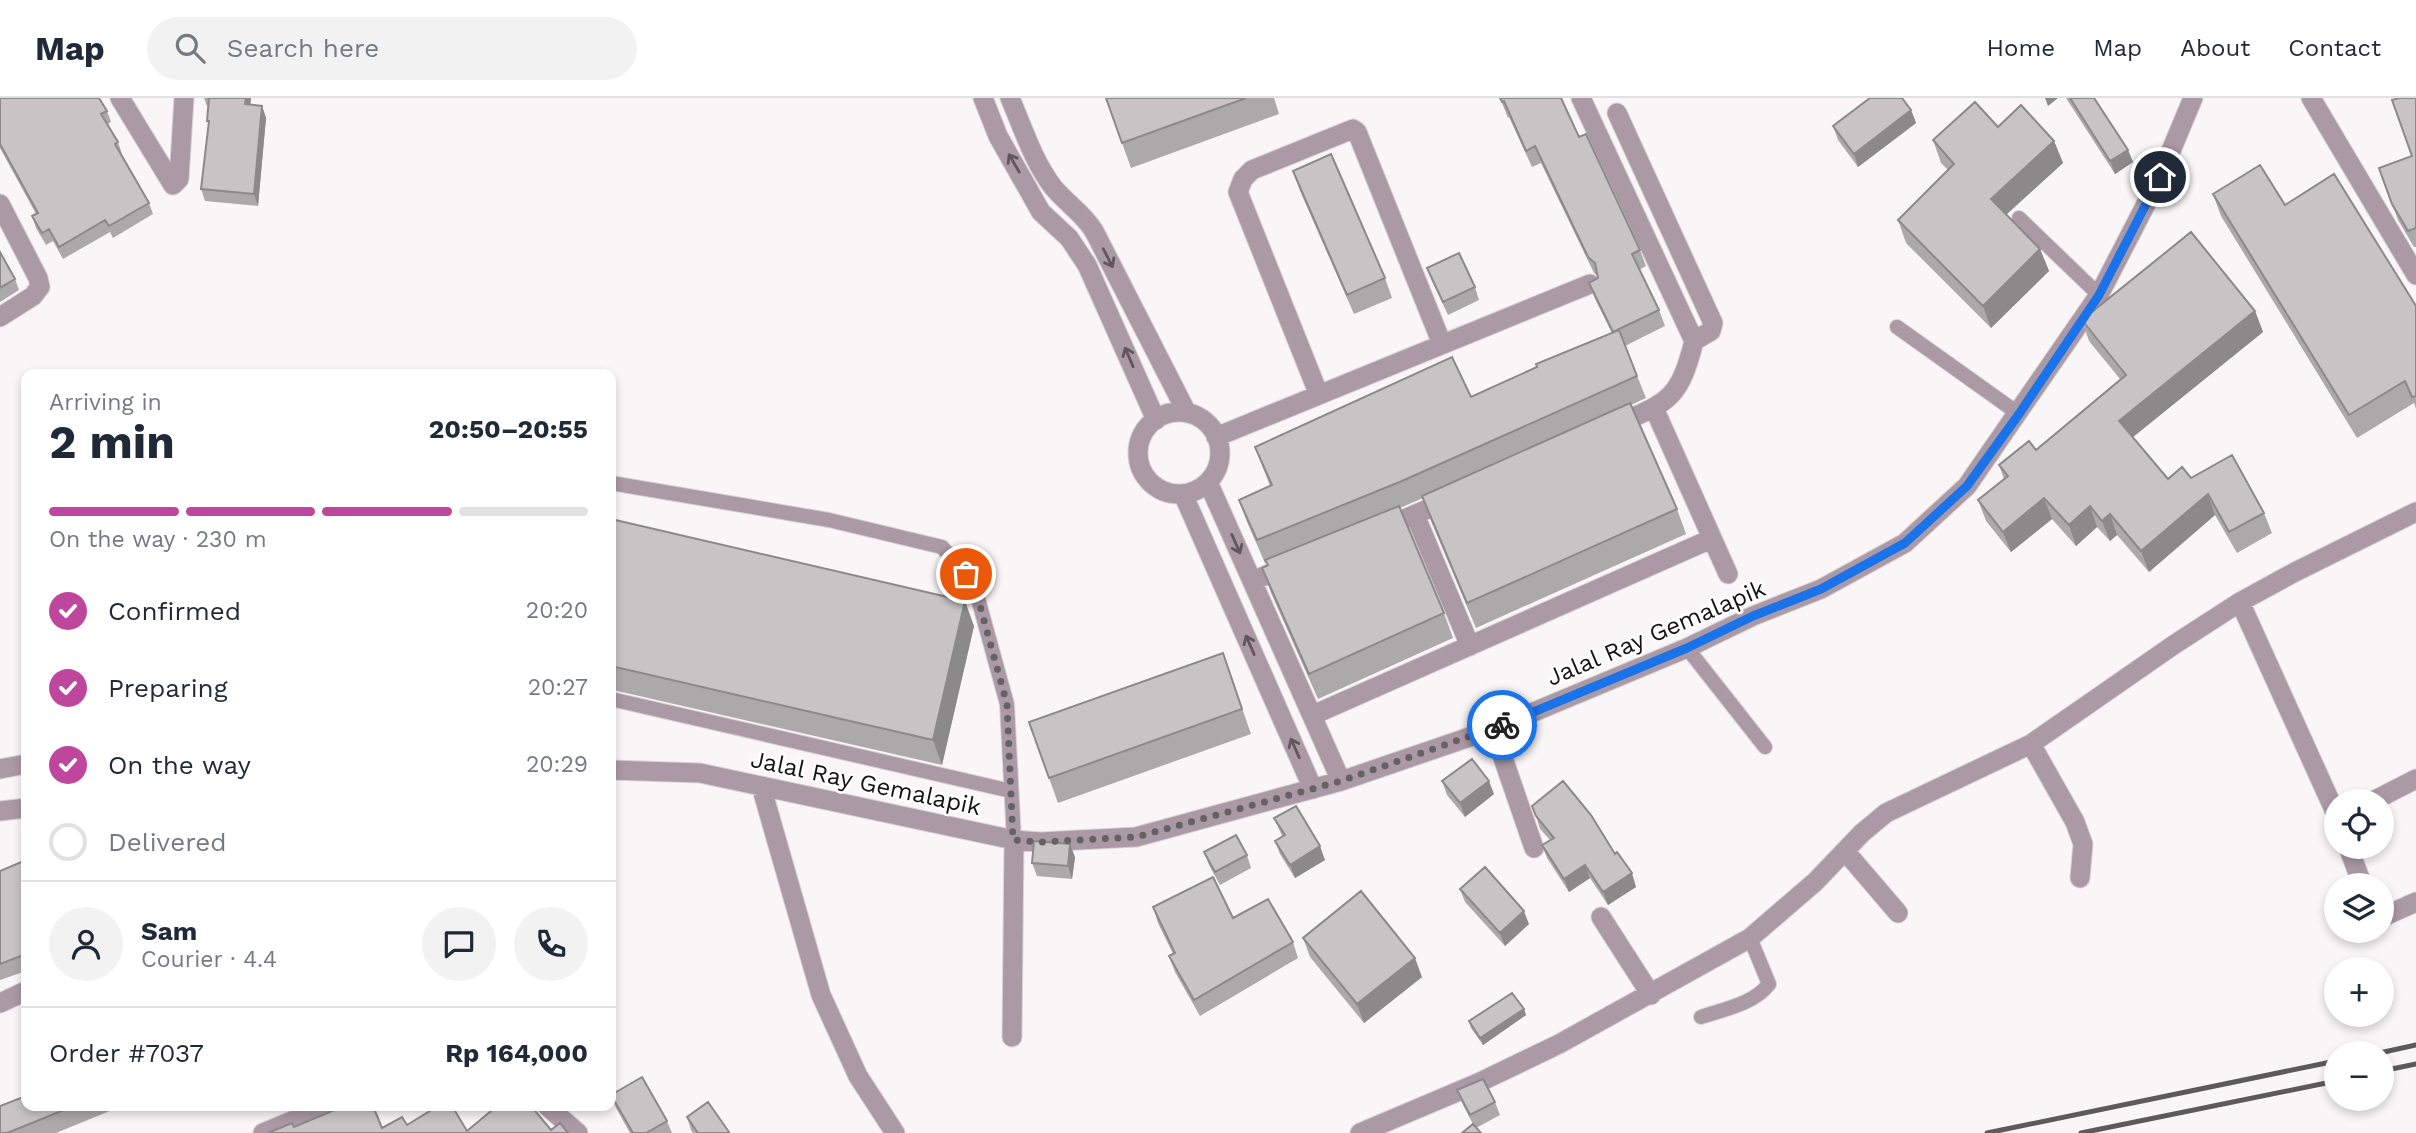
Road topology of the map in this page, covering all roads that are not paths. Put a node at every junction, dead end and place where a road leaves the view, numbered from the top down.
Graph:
1 (120, 98) edge
2 (184, 98) edge
3 (982, 98) edge
4 (1010, 98) edge
5 (1581, 98) edge
6 (2193, 98) edge
7 (2311, 98) edge
8 (1617, 113) dead end
9 (0, 204) edge
10 (1084, 215) junction
11 (2020, 218) dead end
12 (1062, 232) junction
13 (2416, 275) edge
14 (1590, 284) edge
15 (2099, 295) junction
16 (0, 317) edge
17 (1897, 327) dead end
18 (1694, 341) junction
19 (1442, 344) junction
20 (1320, 395) junction
21 (1654, 408) junction
22 (1187, 414) junction
23 (2019, 414) junction
24 (1156, 420) junction
25 (1591, 436) edge
26 (1216, 437) junction
27 (1208, 482) junction
28 (616, 484) edge
29 (1465, 492) edge
30 (1183, 494) junction
31 (2416, 512) edge
32 (1415, 515) junction
33 (1365, 535) edge
34 (1711, 539) junction
35 (1302, 561) edge
36 (1728, 574) dead end
37 (1252, 581) junction
38 (2240, 603) junction
39 (1470, 646) junction
40 (1687, 648) junction
41 (616, 700) edge
42 (1313, 715) junction
43 (1493, 729) junction
44 (2031, 744) junction
45 (1765, 747) dead end
46 (21, 765) edge
47 (0, 769) edge
48 (616, 770) edge
49 (2416, 779) edge
50 (1341, 781) junction
51 (761, 786) junction
52 (1313, 789) junction
53 (2325, 789) edge
54 (2394, 790) edge
55 (1011, 791) junction
56 (21, 809) edge
57 (0, 811) edge
58 (1013, 840) junction
59 (1534, 848) dead end
60 (1845, 850) junction
61 (2080, 878) dead end
62 (2416, 902) edge
63 (2394, 912) edge
64 (1898, 913) dead end
65 (1601, 917) dead end
66 (1751, 938) junction
67 (21, 993) edge
68 (1651, 995) junction
69 (0, 1003) edge
70 (1701, 1017) dead end
71 (1012, 1037) dead end
72 (321, 1111) edge
73 (553, 1111) edge
74 (303, 1125) edge
75 (263, 1133) edge
76 (578, 1133) edge
77 (895, 1133) edge
78 (1360, 1133) edge

1 - 2 street
12 -> 3 street
4 - 10 street
5 - 18 street
6 - 15 street, Jalal Ray Gemalapik
7 - 13 street
8 - 18 street
9 - 16 street
10 - 12 street
10 -> 22 street
11 - 15 lane
24 -> 12 street
14 - 19 street
15 - 23 street, Jalal Ray Gemalapik
17 - 23 lane
18 - 21 street
19 - 20 street
19 - 20 street
20 - 26 street
21 - 25 street
21 - 34 street
22 - 24 street
22 - 26 street
23 - 40 street, Jalal Ray Gemalapik
24 - 30 street
26 - 27 street
27 - 30 street
27 -> 37 street
28 - 55 lane
29 - 32 street
52 -> 30 street
31 - 38 street
32 - 33 street
32 - 39 street
34 - 36 street
34 - 39 street
35 - 37 street
37 - 42 street
38 - 44 street
38 - 53 street
39 - 42 street
40 - 43 street, Jalal Ray Gemalapik
40 - 45 lane
41 - 55 lane
42 - 50 street
43 - 50 street, Jalal Ray Gemalapik
43 - 59 street
44 - 60 street
44 - 61 street
46 - 47 street
48 - 51 street, Jalal Ray Gemalapik
49 - 54 street
50 - 52 street, Jalal Ray Gemalapik
51 - 58 street, Jalal Ray Gemalapik
51 - 77 street
52 - 58 street, Jalal Ray Gemalapik
55 - 58 lane
56 - 57 street
58 - 71 street
60 - 64 street
60 - 66 street
62 - 63 street
65 - 68 street
66 - 68 street
66 - 70 lane
67 - 69 street
68 - 78 street
72 - 74 street
73 - 76 street
74 - 75 street

